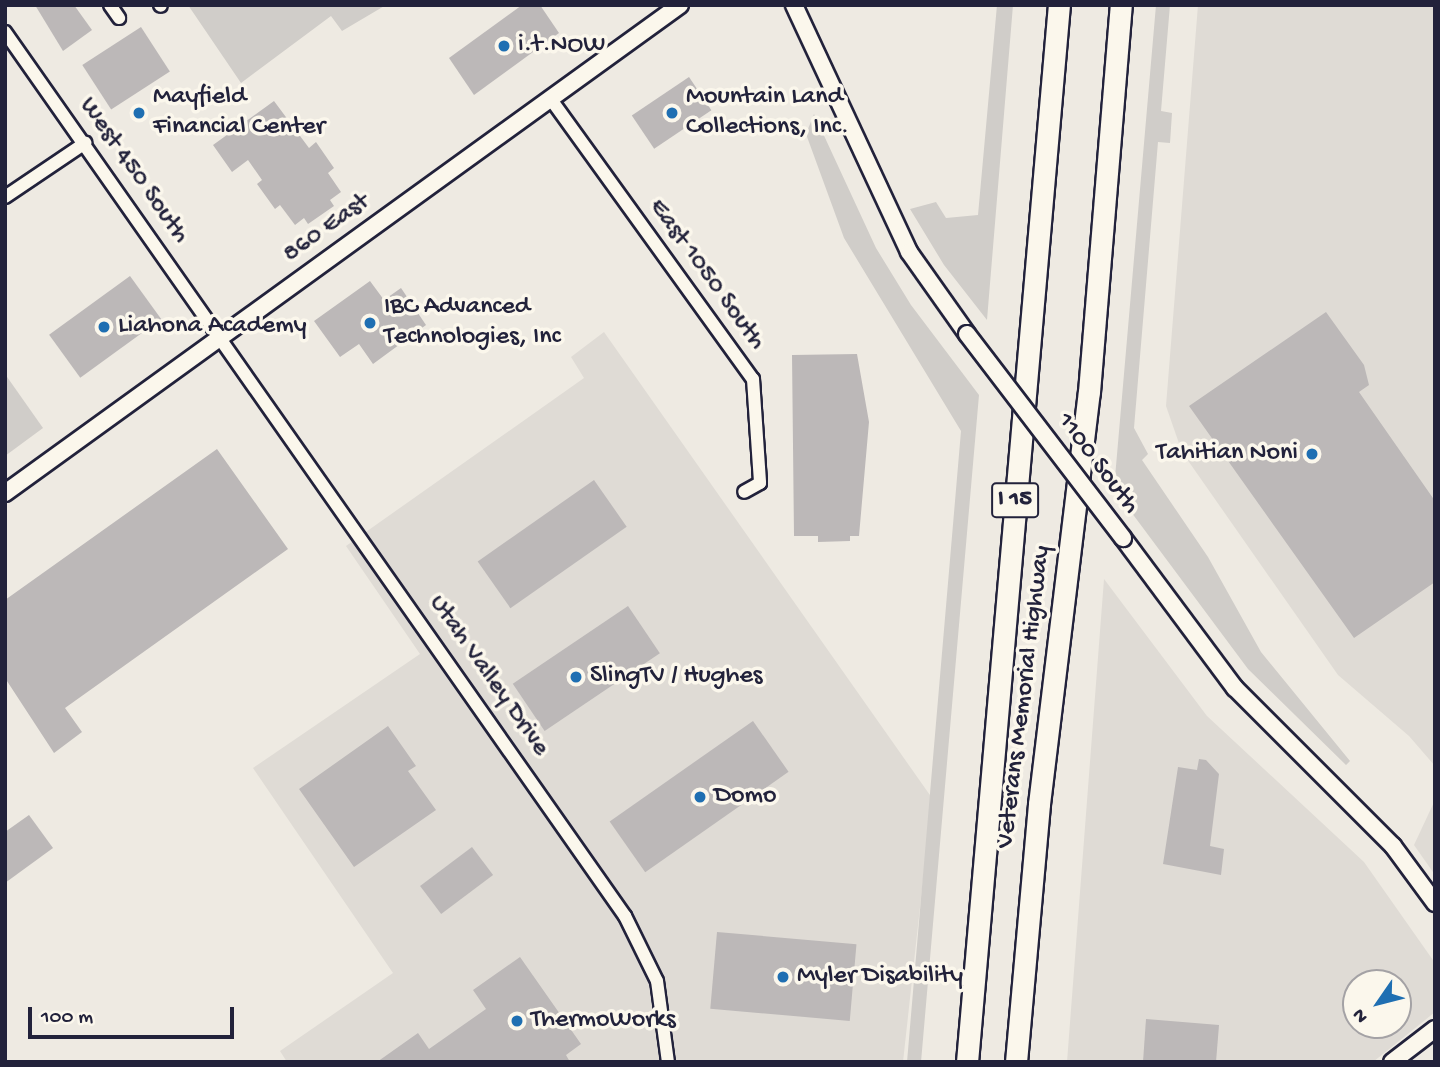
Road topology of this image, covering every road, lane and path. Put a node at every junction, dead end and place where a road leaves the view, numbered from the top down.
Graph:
1 (110, 5) edge
2 (680, 5) edge
3 (794, 5) edge
4 (1059, 5) edge
5 (1121, 5) edge
6 (119, 18) dead end
7 (5, 32) edge
8 (550, 98) junction
9 (85, 143) junction
10 (5, 197) edge
11 (222, 337) junction
12 (744, 492) dead end
13 (5, 493) edge
14 (1435, 903) edge
15 (1435, 1029) edge
16 (668, 1062) edge
17 (967, 1062) edge
18 (1016, 1062) edge
19 (1392, 1062) edge

1 - 6 street
2 - 8 street, 860 East
3 - 14 street, 1100 South, bridge
4 - 17 highway, Veterans Memorial Highway / I 15
5 - 18 highway, Veterans Memorial Highway / I 15
7 - 9 street, West 450 South
8 - 11 street, 860 East
8 - 12 street, East 1050 South
9 - 10 street
9 - 11 street, West 450 South
11 - 13 street, 860 East
11 - 16 street, Utah Valley Drive
15 - 19 street

